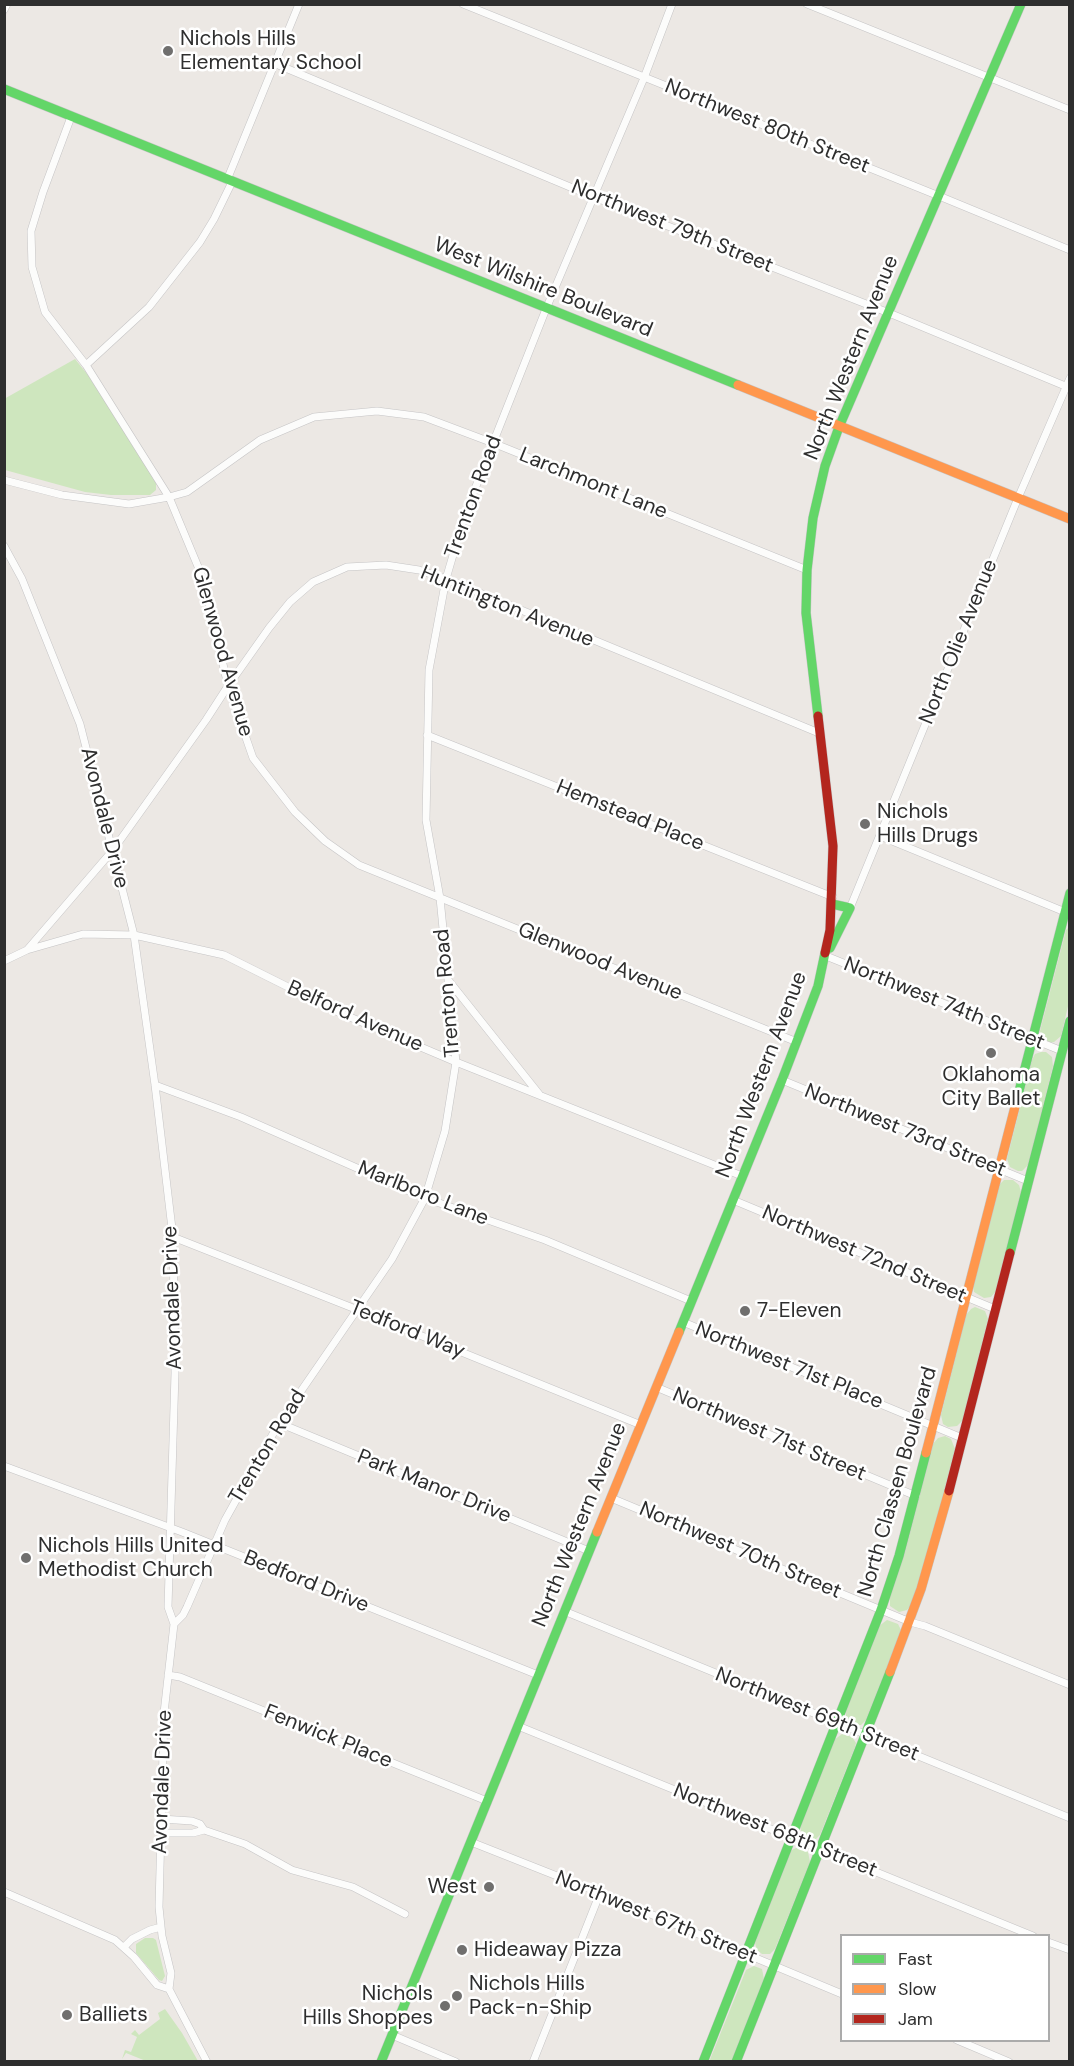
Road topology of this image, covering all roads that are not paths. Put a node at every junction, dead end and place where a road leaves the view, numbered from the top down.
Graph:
1 (7, 4) edge
2 (299, 4) edge
3 (463, 4) edge
4 (672, 4) edge
5 (807, 4) edge
6 (1021, 4) edge
7 (4, 10) edge
8 (276, 64) junction
9 (644, 78) junction
10 (989, 79) junction
11 (4, 89) edge
12 (1070, 110) edge
13 (71, 117) junction
14 (229, 181) junction
15 (939, 196) junction
16 (594, 197) junction
17 (1070, 250) edge
18 (546, 309) junction
19 (889, 313) junction
20 (86, 365) junction
21 (1070, 378) edge
22 (1068, 387) edge
23 (839, 427) junction
24 (493, 443) junction
25 (4, 480) edge
26 (169, 497) junction
27 (1018, 498) junction
28 (1070, 519) edge
29 (4, 546) edge
30 (807, 570) junction
31 (446, 579) junction
32 (228, 686) junction
33 (819, 733) junction
34 (427, 735) junction
35 (880, 836) junction
36 (113, 850) junction
37 (1070, 893) edge
38 (440, 898) junction
39 (832, 901) junction
40 (850, 908) junction
41 (1067, 913) edge
42 (134, 935) junction
43 (27, 950) junction
44 (826, 956) junction
45 (4, 961) edge
46 (448, 978) junction
47 (1070, 1021) edge
48 (1032, 1039) junction
49 (797, 1042) junction
50 (1062, 1051) junction
51 (456, 1062) junction
52 (782, 1080) junction
53 (155, 1085) junction
54 (541, 1096) junction
55 (999, 1170) junction
56 (742, 1176) junction
57 (1028, 1181) junction
58 (425, 1198) junction
59 (733, 1200) junction
60 (173, 1237) junction
61 (966, 1298) junction
62 (691, 1301) junction
63 (995, 1309) junction
64 (358, 1310) junction
65 (682, 1322) junction
66 (656, 1388) junction
67 (279, 1423) junction
68 (641, 1425) junction
69 (933, 1425) junction
70 (962, 1438) junction
71 (4, 1466) edge
72 (916, 1496) junction
73 (611, 1498) junction
74 (170, 1527) junction
75 (213, 1544) junction
76 (589, 1551) junction
77 (881, 1610) junction
78 (564, 1611) junction
79 (910, 1622) junction
80 (174, 1624) junction
81 (168, 1675) junction
82 (538, 1676) junction
83 (1070, 1685) edge
84 (836, 1724) junction
85 (518, 1726) junction
86 (865, 1736) junction
87 (487, 1801) junction
88 (161, 1818) junction
89 (1070, 1818) edge
90 (204, 1830) junction
91 (160, 1833) junction
92 (791, 1838) junction
93 (471, 1842) junction
94 (819, 1849) junction
95 (4, 1892) edge
96 (600, 1893) junction
97 (405, 1914) dead end
98 (161, 1927) junction
99 (1031, 1934) edge
100 (1050, 1943) edge
101 (124, 1947) junction
102 (1070, 1950) edge
103 (745, 1954) junction
104 (773, 1966) junction
105 (169, 1989) junction
106 (840, 1993) edge
107 (392, 2035) junction
108 (962, 2042) edge
109 (207, 2061) edge
110 (381, 2061) edge
111 (456, 2061) edge
112 (533, 2061) edge
113 (703, 2061) edge
114 (736, 2061) edge
115 (1009, 2061) edge

1 - 7 street
2 - 8 street
3 - 9 street, Northwest 80th Street
4 - 9 street, Trenton Road
5 - 10 street
6 - 10 street, North Western Avenue
8 - 14 street
8 - 16 street, Northwest 79th Street
9 - 15 street, Northwest 80th Street
9 - 16 street, Trenton Road
10 - 12 street
10 - 15 street, North Western Avenue
11 - 13 street, West Wilshire Boulevard
13 - 14 street, West Wilshire Boulevard
13 - 20 street, Glenwood Avenue
14 - 18 street, West Wilshire Boulevard
14 - 20 street
15 - 17 street, Northwest 80th Street
15 - 19 street, North Western Avenue
16 - 18 street, Trenton Road
16 - 19 street, Northwest 79th Street
18 - 23 street, West Wilshire Boulevard
18 - 24 street, Trenton Road
19 - 22 street, Northwest 79th Street
19 - 23 street, North Western Avenue
20 - 26 street, Glenwood Avenue
21 - 22 street, North Olie Avenue
22 - 27 street, North Olie Avenue
23 - 27 street, West Wilshire Boulevard
23 - 30 street, North Western Avenue
24 - 26 street, Larchmont Lane
24 - 30 street, Larchmont Lane
24 - 31 street, Trenton Road
25 - 26 street, Larchmont Lane
26 - 32 street, Glenwood Avenue
27 - 28 street, West Wilshire Boulevard
27 - 35 street, North Olie Avenue
29 - 36 street, Avondale Drive
30 - 33 street, North Western Avenue
31 - 32 street, Huntington Avenue
31 - 33 street, Huntington Avenue
31 - 34 street, Trenton Road
32 - 36 street, Huntington Avenue
32 - 38 street, Glenwood Avenue
33 - 39 street, North Western Avenue
34 - 38 street, Trenton Road
34 - 39 street, Hemstead Place
35 - 40 street, North Olie Avenue
35 - 41 street
36 - 42 street, Avondale Drive
36 - 43 street, Huntington Avenue
37 - 41 street, North Classen Boulevard
38 - 46 street, Trenton Road
38 - 49 street, Glenwood Avenue
39 - 40 street
39 - 44 street, North Western Avenue
40 - 44 street
41 - 48 street, North Classen Boulevard
42 - 43 street, Belford Avenue
42 - 51 street, Belford Avenue
42 - 53 street, Avondale Drive
43 - 45 street, Huntington Avenue
44 - 48 street, Northwest 74th Street
44 - 49 street, North Western Avenue
46 - 51 street, Trenton Road
46 - 54 street
47 - 50 street
48 - 50 street, Northwest 74th Street
48 - 55 street, North Classen Boulevard
49 - 52 street, North Western Avenue
50 - 57 street
51 - 54 street, Belford Avenue
51 - 58 street, Trenton Road
52 - 55 street, Northwest 73rd Street
52 - 56 street, North Western Avenue
53 - 58 street, Marlboro Lane
53 - 60 street, Avondale Drive
54 - 56 street, Belford Avenue
55 - 57 street, Northwest 73rd Street
55 - 61 street, North Classen Boulevard
56 - 59 street, North Western Avenue
57 - 63 street
58 - 62 street, Marlboro Lane
58 - 64 street, Trenton Road
59 - 61 street, Northwest 72nd Street
59 - 62 street, North Western Avenue
60 - 64 street, Tedford Way
60 - 74 street, Avondale Drive
61 - 63 street, Northwest 72nd Street
61 - 69 street, North Classen Boulevard
62 - 65 street, North Western Avenue
63 - 70 street
64 - 67 street, Trenton Road
64 - 68 street, Tedford Way
65 - 66 street, North Western Avenue
65 - 69 street, Northwest 71st Place
66 - 68 street, North Western Avenue
66 - 72 street, Northwest 71st Street
67 - 75 street, Trenton Road
67 - 76 street, Park Manor Drive
68 - 73 street, North Western Avenue
69 - 70 street, Northwest 71st Place
69 - 72 street, North Classen Boulevard
70 - 79 street
71 - 74 street, Bedford Drive
72 - 77 street, North Classen Boulevard
73 - 76 street, North Western Avenue
73 - 77 street, Northwest 70th Street
74 - 75 street, Bedford Drive
74 - 80 street, Avondale Drive
75 - 80 street, Trenton Road
75 - 82 street, Bedford Drive
76 - 78 street, North Western Avenue
77 - 79 street, Northwest 70th Street
77 - 84 street, North Classen Boulevard
78 - 82 street, North Western Avenue
78 - 84 street, Northwest 69th Street
79 - 83 street, Northwest 70th Street
79 - 86 street
80 - 81 street, Avondale Drive
81 - 87 street, Fenwick Place
81 - 88 street, Avondale Drive
82 - 85 street, North Western Avenue
84 - 86 street, Northwest 69th Street
84 - 92 street, North Classen Boulevard
85 - 87 street, North Western Avenue
85 - 92 street, Northwest 68th Street
86 - 89 street, Northwest 69th Street
86 - 94 street
87 - 93 street, North Western Avenue
88 - 90 street
88 - 91 street, Avondale Drive
90 - 91 street
90 - 97 street
91 - 98 street, Avondale Drive
92 - 94 street, Northwest 68th Street
92 - 103 street, North Classen Boulevard
93 - 96 street, Northwest 67th Street
93 - 107 street, North Western Avenue
94 - 99 street, Northwest 68th Street
94 - 104 street
95 - 101 street
96 - 103 street, Northwest 67th Street
96 - 112 street
98 - 101 street
98 - 105 street, Avondale Drive
100 - 102 street
101 - 105 street
103 - 104 street, Northwest 67th Street
103 - 113 street, North Classen Boulevard
104 - 106 street, Northwest 67th Street
104 - 114 street
105 - 109 street, Avondale Drive
107 - 110 street, North Western Avenue
107 - 111 street
108 - 115 street

